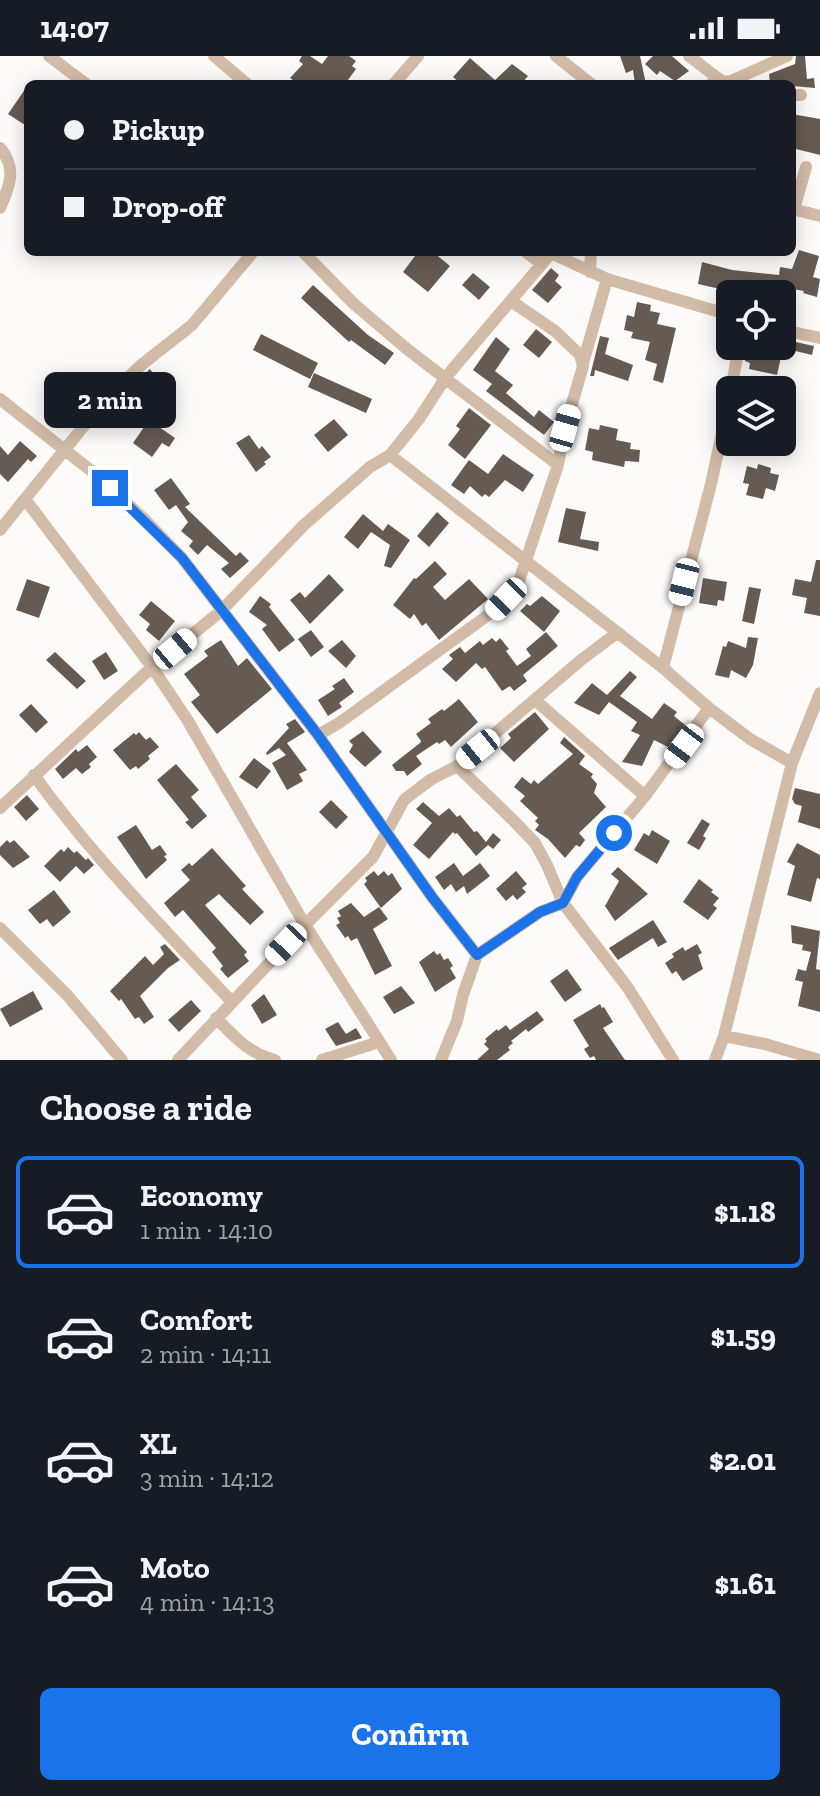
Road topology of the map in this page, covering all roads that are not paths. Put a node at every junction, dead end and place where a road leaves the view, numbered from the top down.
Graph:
1 (49, 56) edge
2 (214, 56) edge
3 (418, 56) edge
4 (556, 56) edge
5 (689, 56) edge
6 (787, 56) edge
7 (81, 80) edge
8 (242, 80) edge
9 (397, 80) edge
10 (586, 80) edge
11 (714, 80) edge
12 (728, 80) edge
13 (0, 148) edge
14 (806, 167) dead end
15 (796, 199) edge
16 (0, 208) edge
17 (796, 210) edge
18 (820, 216) edge
19 (307, 256) edge
20 (531, 256) edge
21 (548, 256) edge
22 (557, 256) edge
23 (591, 256) edge
24 (249, 257) edge
25 (540, 263) junction
26 (590, 272) junction
27 (607, 279) junction
28 (511, 301) junction
29 (716, 311) edge
30 (796, 333) edge
31 (820, 338) edge
32 (583, 363) junction
33 (446, 377) junction
34 (0, 399) edge
35 (66, 450) junction
36 (390, 455) junction
37 (717, 456) edge
38 (558, 465) junction
39 (25, 499) junction
40 (0, 530) edge
41 (526, 563) junction
42 (221, 611) junction
43 (617, 633) junction
44 (152, 667) junction
45 (663, 668) junction
46 (820, 693) edge
47 (535, 700) junction
48 (709, 708) junction
49 (318, 735) junction
50 (792, 763) junction
51 (457, 766) junction
52 (34, 775) junction
53 (645, 796) junction
54 (0, 808) edge
55 (387, 832) junction
56 (563, 903) junction
57 (305, 925) junction
58 (0, 928) edge
59 (477, 955) junction
60 (232, 1002) junction
61 (216, 1018) junction
62 (724, 1036) junction
63 (379, 1042) junction
64 (119, 1059) edge
65 (178, 1060) edge
66 (275, 1060) edge
67 (322, 1060) edge
68 (391, 1060) edge
69 (441, 1060) edge
70 (673, 1060) edge
71 (715, 1060) edge
72 (819, 1060) edge

1 - 7 street
2 - 8 street
3 - 9 street
4 - 10 street
5 - 11 street
6 - 12 street
13 - 16 street
14 - 15 street
17 - 18 street
19 - 33 street
20 - 25 street
21 - 25 street
22 - 26 street
23 - 26 street
24 - 35 street
25 - 28 street
26 - 27 street
27 - 29 street
27 - 32 street
28 - 32 street
28 - 33 street
30 - 31 street
32 - 38 street
33 - 36 street
33 - 38 street
34 - 35 street
35 - 39 street
35 - 42 street
36 - 41 street
36 - 42 street
37 - 45 street
38 - 41 street
39 - 40 street
39 - 44 street
41 - 43 street
41 - 49 street
42 - 44 street
42 - 49 street
43 - 45 street
43 - 47 street
44 - 52 street
44 - 57 street
45 - 48 street
46 - 50 street
47 - 51 street
47 - 53 street
48 - 50 street
48 - 53 street
49 - 55 street
50 - 62 street
51 - 55 street
51 - 56 street
52 - 54 street
52 - 60 street
53 - 56 street
55 - 57 street
55 - 59 street
56 - 59 street
56 - 70 street
57 - 60 street
57 - 63 street
58 - 64 street
59 - 69 street
60 - 61 street
61 - 65 street
61 - 66 street
62 - 71 street
62 - 72 street
63 - 67 street
63 - 68 street

